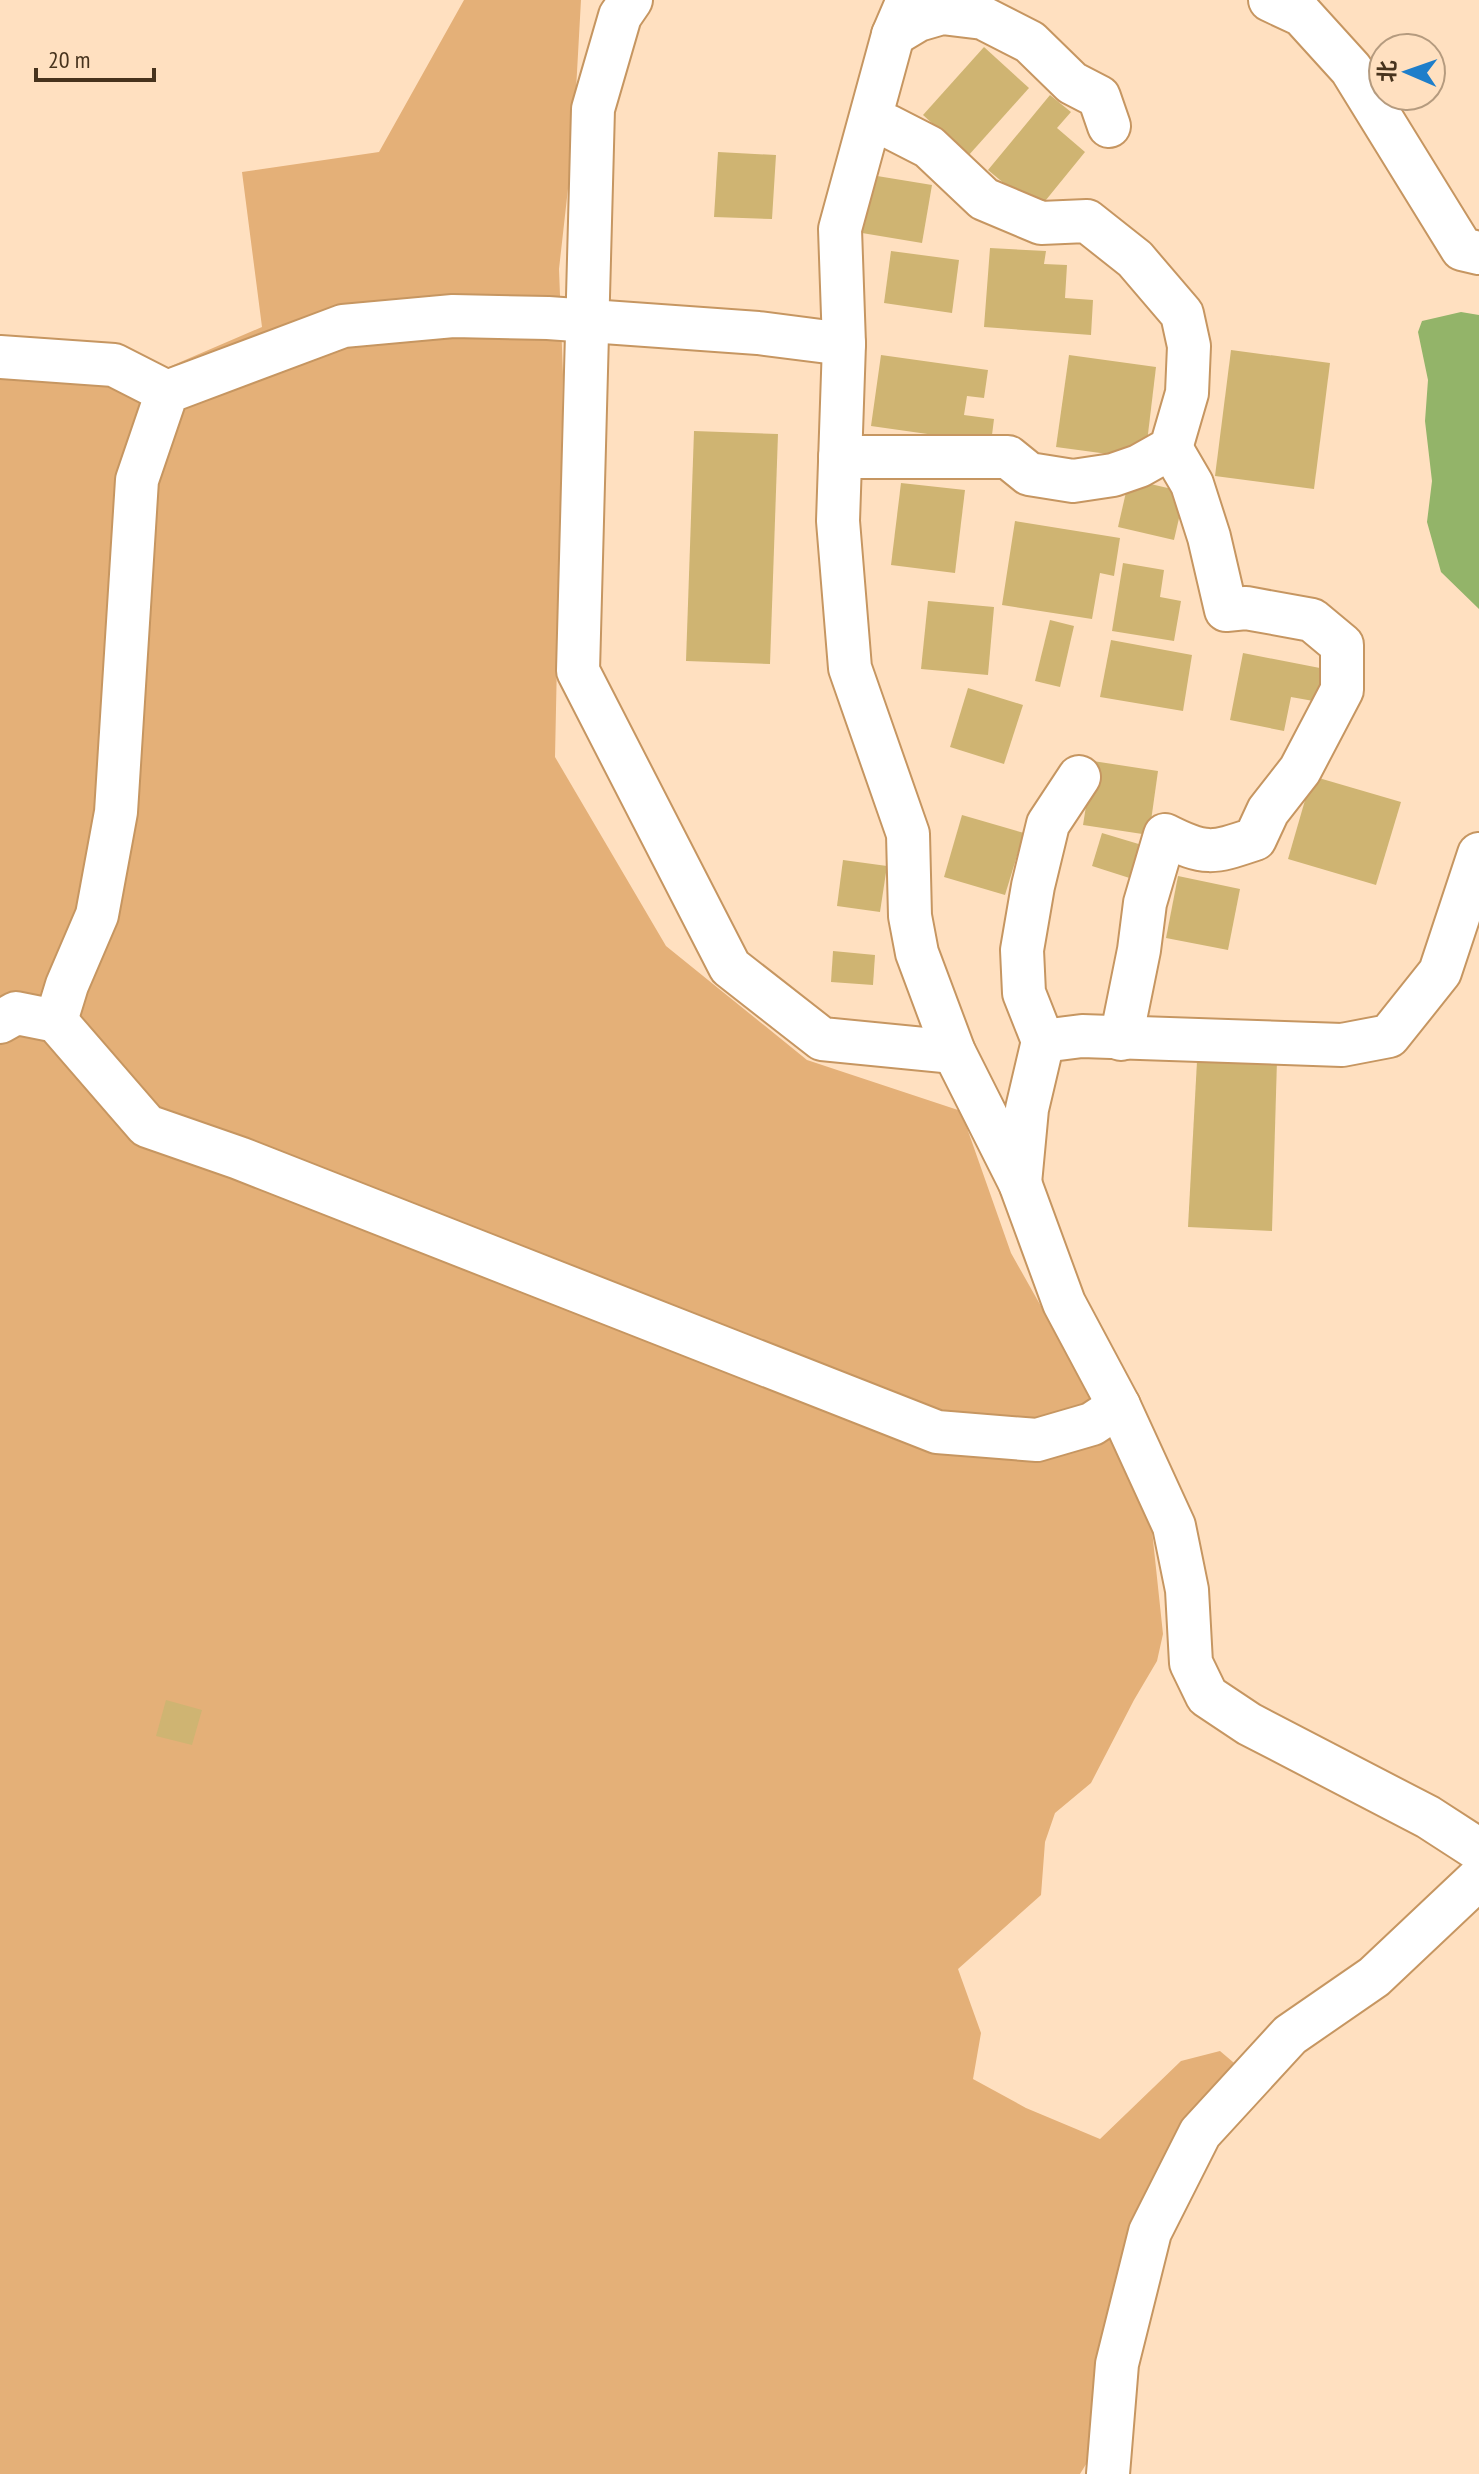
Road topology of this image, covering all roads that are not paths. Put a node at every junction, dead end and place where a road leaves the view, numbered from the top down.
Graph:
1 (631, 0) edge
2 (1270, 0) edge
3 (901, 18) edge
4 (871, 121) junction
5 (1109, 126) dead end
6 (1479, 253) edge
7 (568, 320) junction
8 (844, 344) junction
9 (0, 357) edge
10 (167, 392) junction
11 (1171, 448) junction
12 (840, 457) junction
13 (1079, 777) dead end
14 (1479, 854) edge
15 (56, 1021) junction
16 (0, 1022) edge
17 (1121, 1039) junction
18 (1043, 1041) junction
19 (954, 1052) junction
20 (1020, 1183) junction
21 (1119, 1406) junction
22 (1479, 1850) edge
23 (1479, 1878) edge
24 (1108, 2474) edge

1 - 7 street
2 - 6 street
3 - 4 street
3 - 5 street
4 - 8 street
4 - 11 street
7 - 8 street
7 - 10 street
7 - 19 street
8 - 12 street
9 - 10 street
10 - 15 street
11 - 12 street
11 - 17 street
12 - 19 street
13 - 18 street
14 - 17 street
15 - 16 street
15 - 21 street
17 - 18 street
18 - 20 street
19 - 20 street
20 - 21 street
21 - 22 street
23 - 24 street

